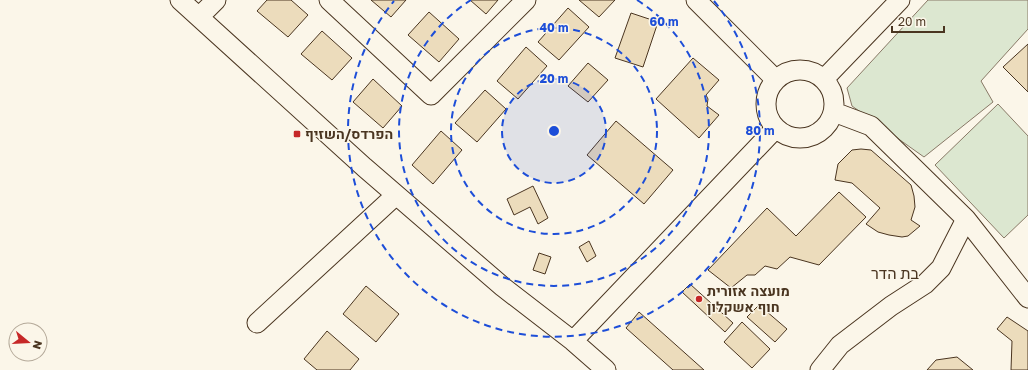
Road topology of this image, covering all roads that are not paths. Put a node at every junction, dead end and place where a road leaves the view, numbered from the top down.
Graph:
1 (180, 0) edge
2 (216, 0) edge
3 (329, 0) edge
4 (526, 0) edge
5 (696, 0) edge
6 (900, 0) edge
7 (199, 17) junction
8 (824, 79) junction
9 (776, 80) junction
10 (834, 112) junction
11 (776, 128) junction
12 (396, 195) junction
13 (966, 219) junction
14 (1028, 298) edge
15 (257, 323) dead end
16 (573, 341) junction
17 (606, 370) edge
18 (820, 370) edge

1 - 7 street
2 - 7 street
3 - 4 street
5 - 9 street
6 - 8 street
7 - 12 street
8 - 9 street
8 - 10 street
9 - 11 street
10 - 11 street
10 - 13 street
11 - 16 street
12 - 15 street
12 - 16 street
13 - 14 street
13 - 18 street
16 - 17 street

